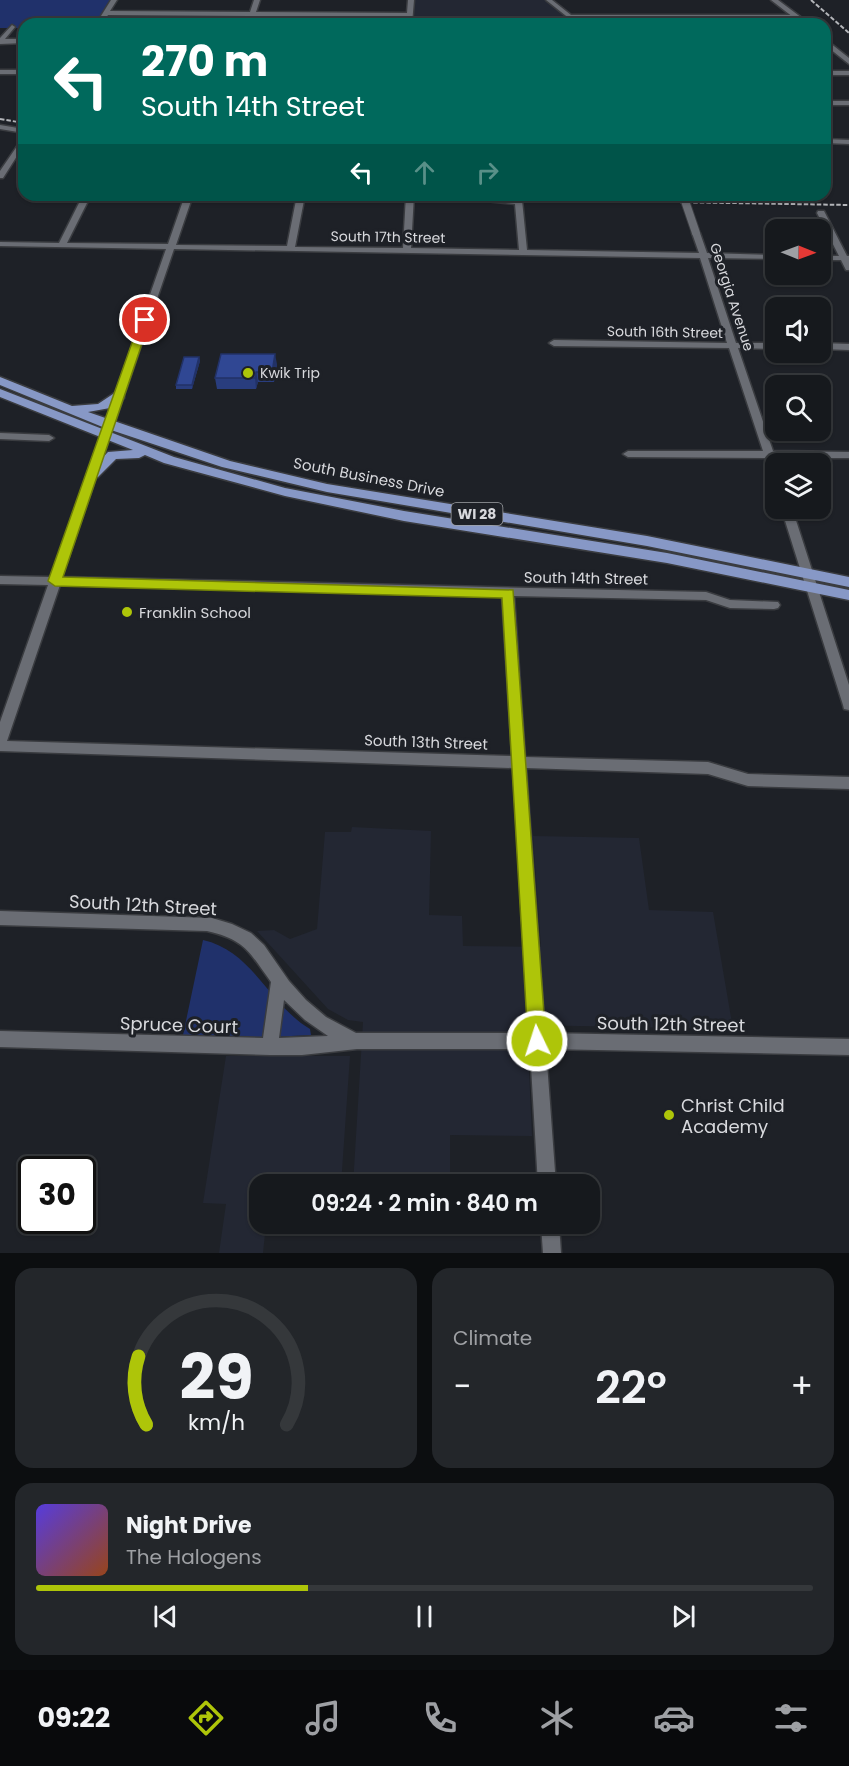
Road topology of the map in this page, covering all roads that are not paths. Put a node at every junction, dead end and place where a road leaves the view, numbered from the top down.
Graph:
1 (114, 0) edge
2 (257, 0) edge
3 (411, 0) edge
4 (549, 0) edge
5 (774, 0) edge
6 (106, 13) junction
7 (252, 14) junction
8 (410, 15) junction
9 (570, 17) joint
10 (797, 17) joint
11 (103, 18) edge
12 (251, 18) edge
13 (410, 18) edge
14 (12, 27) dead end
15 (0, 41) edge
16 (18, 41) edge
17 (831, 47) edge
18 (849, 62) edge
19 (0, 72) edge
20 (18, 72) edge
21 (831, 73) edge
22 (849, 73) edge
23 (831, 103) edge
24 (849, 103) edge
25 (0, 127) edge
26 (18, 130) edge
27 (831, 141) edge
28 (849, 142) edge
29 (18, 149) edge
30 (0, 176) edge
31 (84, 201) edge
32 (187, 201) edge
33 (300, 201) edge
34 (410, 201) edge
35 (509, 201) edge
36 (685, 201) edge
37 (821, 213) dead end
38 (0, 244) edge
39 (62, 245) junction
40 (171, 247) junction
41 (291, 249) junction
42 (407, 250) junction
43 (523, 252) junction
44 (703, 256) junction
45 (765, 257) edge
46 (831, 258) edge
47 (847, 258) edge
48 (849, 268) edge
49 (554, 343) dead end
50 (732, 346) junction
51 (765, 346) edge
52 (831, 346) edge
53 (849, 347) edge
54 (0, 381) edge
55 (0, 393) edge
56 (120, 395) junction
57 (64, 407) junction
58 (108, 431) junction
59 (0, 436) edge
60 (49, 438) dead end
61 (767, 453) edge
62 (628, 454) dead end
63 (765, 455) edge
64 (831, 455) edge
65 (849, 455) edge
66 (159, 456) junction
67 (93, 474) junction
68 (789, 519) edge
69 (806, 573) junction
70 (0, 580) edge
71 (55, 581) junction
72 (849, 582) edge
73 (811, 588) junction
74 (508, 593) junction
75 (849, 595) edge
76 (774, 605) dead end
77 (849, 705) edge
78 (0, 741) edge
79 (0, 746) edge
80 (518, 761) junction
81 (849, 783) edge
82 (0, 918) edge
83 (279, 981) junction
84 (0, 1039) edge
85 (356, 1041) junction
86 (537, 1041) junction
87 (270, 1047) junction
88 (849, 1047) edge
89 (546, 1174) edge
90 (551, 1234) edge
91 (552, 1253) edge

1 - 6 street
2 - 7 street
3 - 8 street
4 - 9 street
5 - 10 main road
6 - 7 street
6 - 11 street
7 - 8 street
7 - 12 street
8 - 13 street
9 - 10 street
14 - 15 street
15 - 16 street
17 - 18 main road
19 - 20 street
21 - 22 street
23 - 24 street
25 - 26 street
27 - 28 street
29 - 30 street
31 - 39 street
32 - 40 street
33 - 41 street
34 - 42 street
35 - 43 street
36 - 44 street, Georgia Avenue, bridge
37 - 47 street
38 - 39 street, South 17th Street
39 - 40 street, South 17th Street
40 - 41 street, South 17th Street
40 - 56 street
41 - 42 street, South 17th Street
42 - 43 street, South 17th Street
43 - 44 street, South 17th Street
44 - 45 street, South 17th Street
44 - 50 street, Georgia Avenue
46 - 47 street
47 - 48 street
49 - 50 street, South 16th Street
50 - 51 street, South 16th Street
50 - 61 street, Georgia Avenue
52 - 53 street
54 - 57 main road, South Business Drive / WI 28
55 - 58 main road, South Business Drive / WI 28
56 - 57 main road
56 - 58 street
57 - 58 main road, South Business Drive / WI 28
58 - 66 main road, South Business Drive / WI 28
58 - 67 street
58 - 69 main road, South Business Drive / WI 28
59 - 60 street
62 - 63 street
64 - 65 street
66 - 67 main road
66 - 73 main road, South Business Drive / WI 28
67 - 71 street
68 - 69 street
69 - 72 main road, South Business Drive / WI 28
69 - 73 street
70 - 71 street, South 14th Street
71 - 74 street, South 14th Street
71 - 78 street
73 - 75 main road, WI 28
73 - 77 street
74 - 76 street, South 14th Street
74 - 80 street
79 - 80 street, South 13th Street
80 - 81 street, South 13th Street
80 - 86 street
82 - 83 street, South 12th Street
83 - 85 street, South 12th Street
83 - 87 street
84 - 87 street, Spruce Court
85 - 86 street, South 12th Street
85 - 87 street, Spruce Court
86 - 88 street, South 12th Street
86 - 89 street
90 - 91 street

